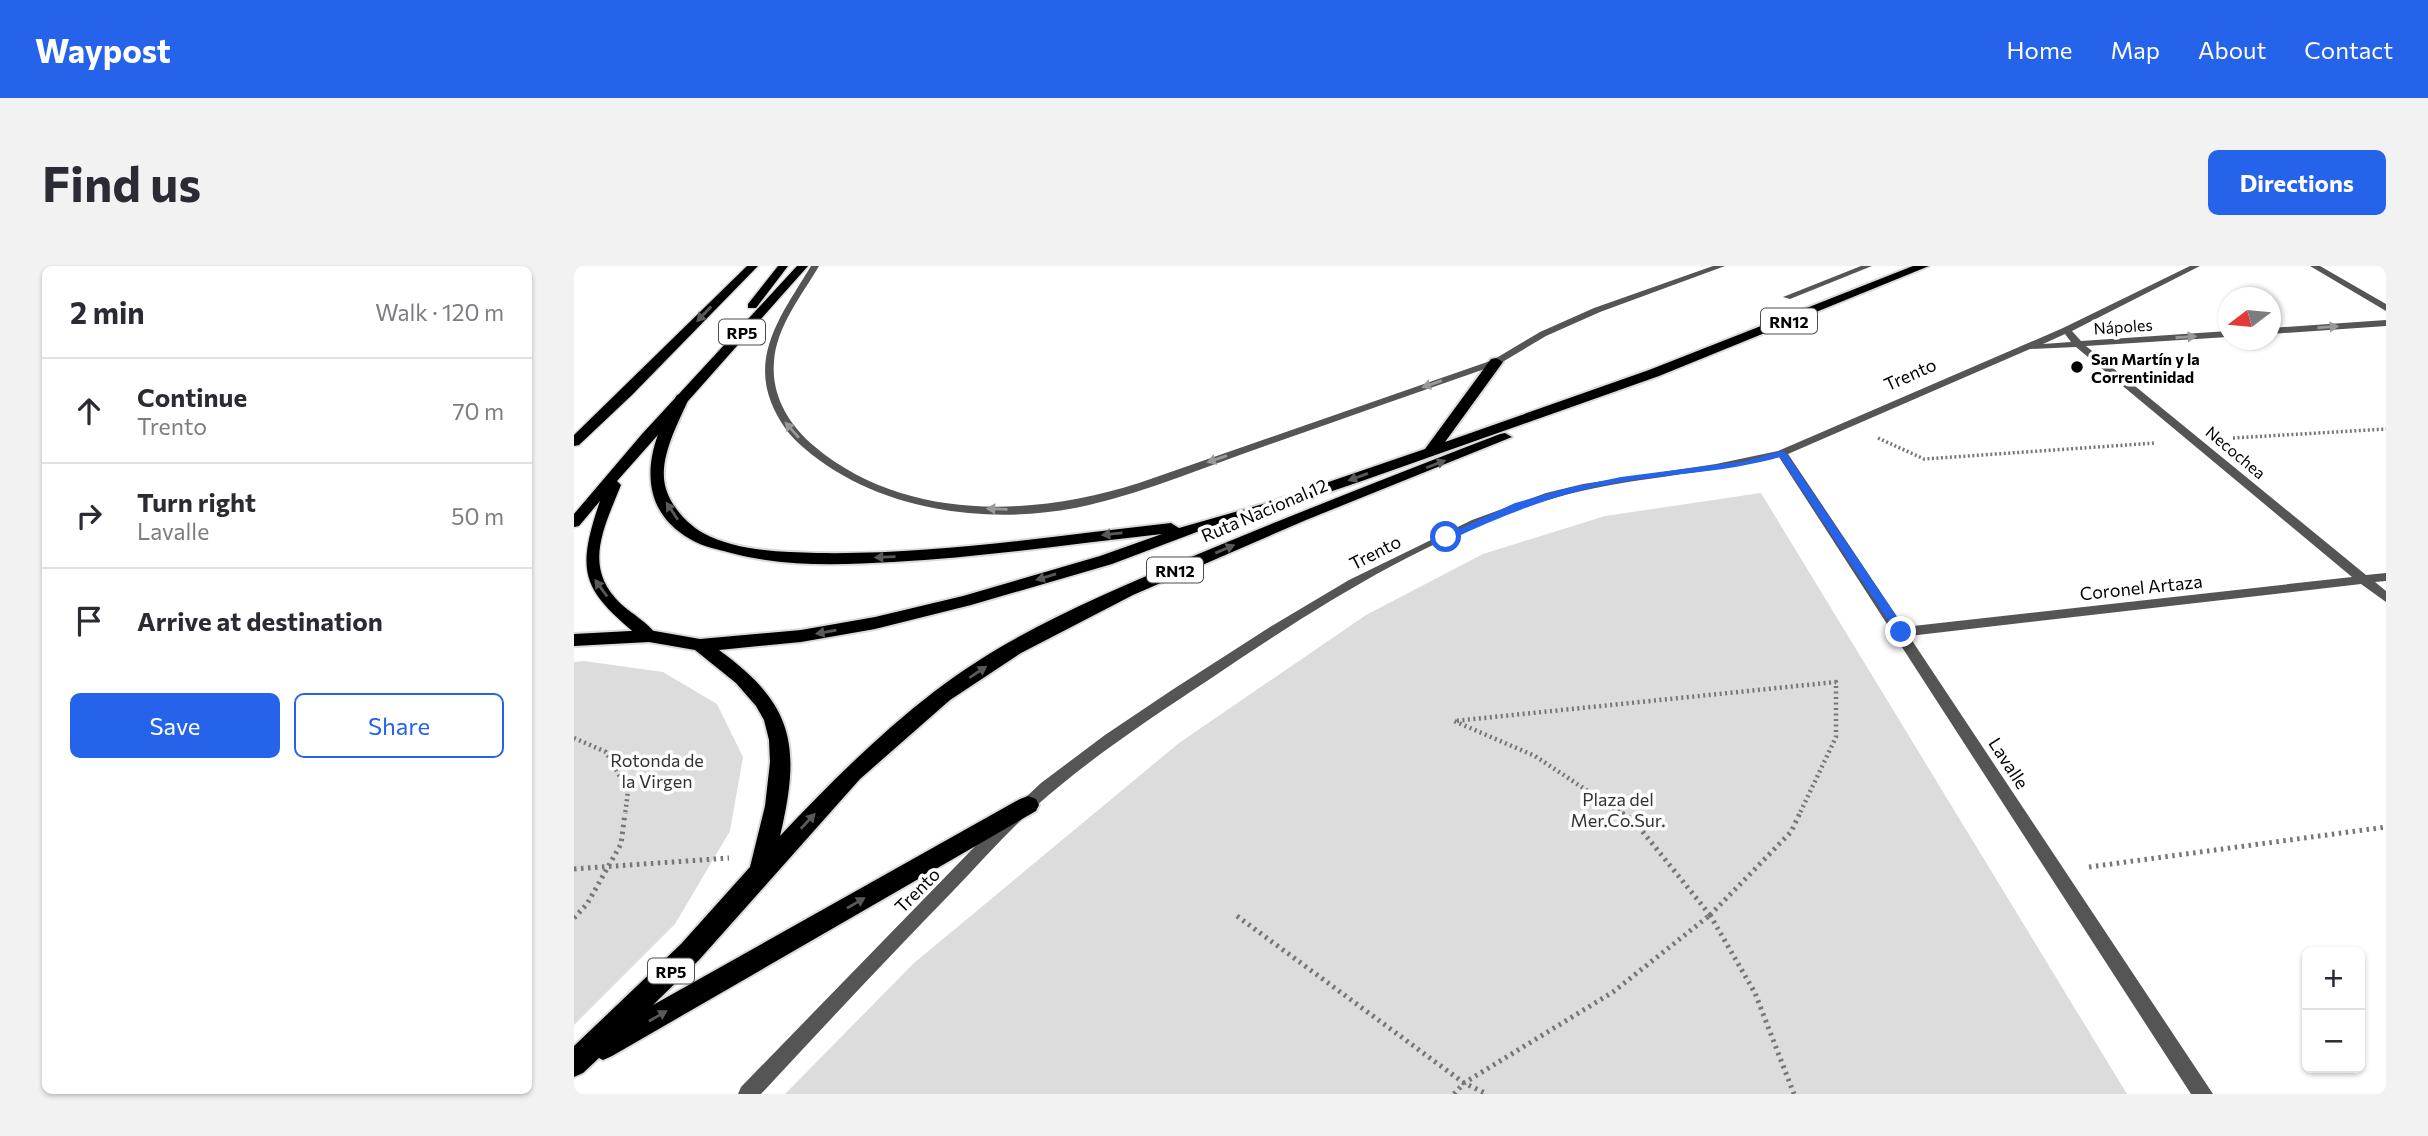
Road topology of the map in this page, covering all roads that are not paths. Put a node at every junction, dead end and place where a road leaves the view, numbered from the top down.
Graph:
1 (782, 266) edge
2 (803, 266) edge
3 (815, 266) edge
4 (1721, 266) edge
5 (1868, 266) edge
6 (1923, 266) edge
7 (2196, 266) edge
8 (2314, 266) edge
9 (749, 267) edge
10 (1787, 297) dead end
11 (2386, 308) edge
12 (2386, 323) edge
13 (2066, 330) junction
14 (2281, 330) edge
15 (2218, 335) edge
16 (2079, 345) junction
17 (2020, 347) junction
18 (1496, 362) junction
19 (1654, 373) junction
20 (682, 398) junction
21 (574, 442) edge
22 (1432, 449) junction
23 (1782, 453) junction
24 (620, 469) junction
25 (574, 523) edge
26 (1204, 524) junction
27 (2386, 577) edge
28 (2364, 579) junction
29 (2386, 598) edge
30 (1901, 632) junction
31 (649, 636) junction
32 (574, 640) edge
33 (700, 645) junction
34 (1027, 805) junction
35 (761, 871) junction
36 (576, 1063) edge
37 (748, 1094) edge
38 (2203, 1094) edge

1 - 20 main road, RP5
2 - 20 main road, RP5
18 -> 3 street
4 - 18 street
5 - 10 street
6 - 19 highway, Ruta Nacional 12 / RN12
7 - 13 street, Trento
8 - 11 street
9 -> 21 main road
14 -> 12 street
13 - 16 street, Necochea
13 - 17 street, Trento
16 -> 15 street, Nápoles
16 - 17 street, Nápoles
16 - 28 street, Necochea
17 - 23 street, Trento
18 - 22 highway
19 - 22 highway, Ruta Nacional 12 / RN12
35 -> 19 highway, Ruta Nacional 12 / RN12
20 - 24 main road, RP5
26 -> 20 highway
22 -> 26 highway, Ruta Nacional 12 / RN12
23 - 30 street, Lavalle
23 - 34 street, Trento
24 - 25 main road, RP5
31 -> 24 main road, RP5
26 -> 33 highway, Ruta Nacional 12 / RN12
27 - 28 street, Coronel Artaza
28 - 29 street, Necochea
28 - 30 street, Coronel Artaza
30 - 38 street, Lavalle
31 - 32 highway, RP5
31 - 33 highway, RP5
33 - 35 highway, RP5
36 -> 34 highway
34 - 37 street, Trento
35 - 36 highway, RP5

